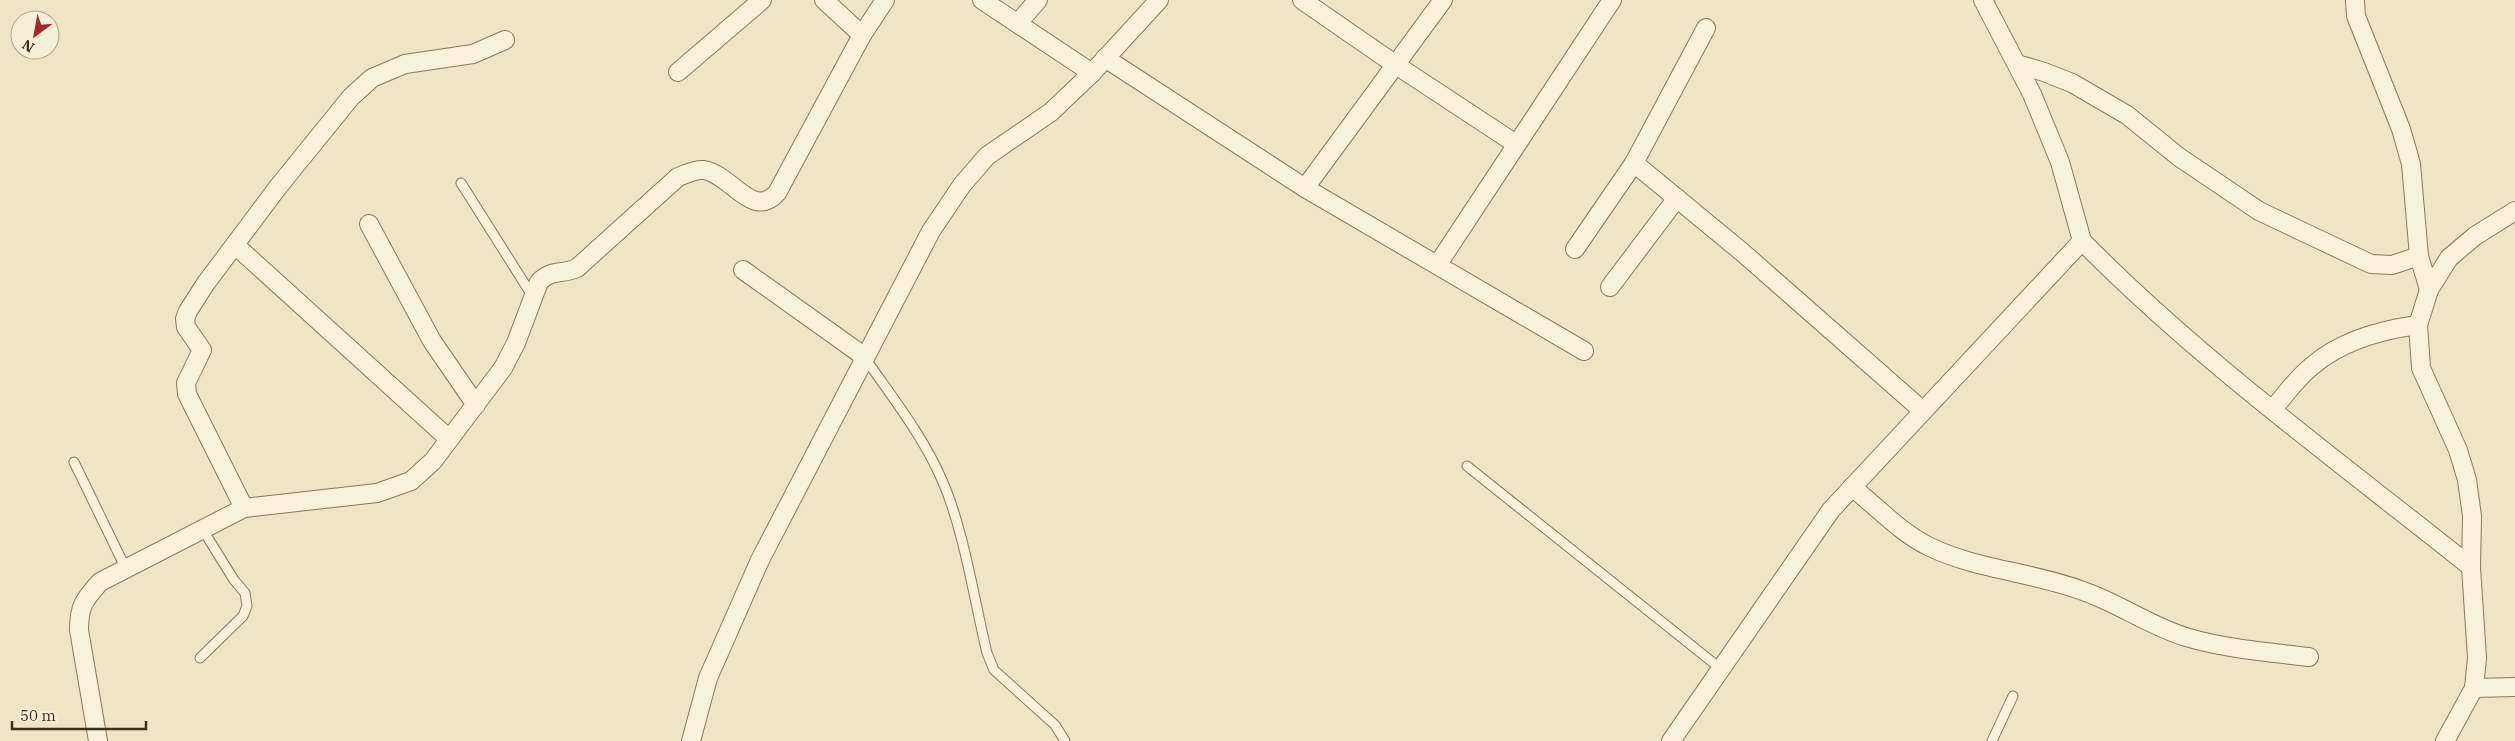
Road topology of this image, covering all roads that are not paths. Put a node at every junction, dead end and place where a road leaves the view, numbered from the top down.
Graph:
1 (762, 0) edge
2 (824, 0) edge
3 (885, 0) edge
4 (982, 0) edge
5 (1038, 0) edge
6 (1159, 0) edge
7 (1302, 0) edge
8 (1443, 0) edge
9 (1612, 0) edge
10 (1982, 0) edge
11 (2354, 0) edge
12 (1018, 23) junction
13 (1706, 28) dead end
14 (862, 35) junction
15 (505, 40) dead end
16 (1105, 58) junction
17 (2017, 64) junction
18 (1396, 66) junction
19 (678, 72) dead end
20 (1092, 73) junction
21 (1516, 144) junction
22 (1634, 163) junction
23 (461, 183) dead end
24 (1306, 188) junction
25 (1676, 198) junction
26 (2515, 211) edge
27 (369, 224) dead end
28 (2082, 241) junction
29 (234, 245) junction
30 (1575, 249) dead end
31 (2419, 256) junction
32 (1438, 264) junction
33 (743, 270) dead end
34 (1610, 286) dead end
35 (2430, 290) junction
36 (534, 298) junction
37 (2418, 325) junction
38 (1584, 351) dead end
39 (865, 357) junction
40 (476, 405) junction
41 (2273, 409) junction
42 (1923, 411) junction
43 (449, 439) junction
44 (74, 462) dead end
45 (1467, 466) dead end
46 (1852, 487) junction
47 (244, 508) junction
48 (203, 530) junction
49 (2471, 567) junction
50 (126, 569) junction
51 (2309, 657) dead end
52 (200, 658) dead end
53 (1721, 669) junction
54 (2515, 687) edge
55 (2474, 688) junction
56 (2013, 696) dead end
57 (98, 741) edge
58 (691, 741) edge
59 (1065, 741) edge
60 (1671, 741) edge
61 (1992, 741) edge
62 (2444, 741) edge

1 - 19 street
2 - 14 street
3 - 14 street
4 - 12 street
5 - 12 street
6 - 16 street
7 - 18 street
8 - 18 street
9 - 21 street
10 - 17 street
11 - 31 street
12 - 20 street
13 - 22 street
14 - 36 street
15 - 29 street
16 - 20 street
16 - 24 street
17 - 28 street
17 - 31 street
18 - 21 street
18 - 24 street
20 - 39 street
21 - 32 street
22 - 25 street
22 - 30 street
23 - 36 lane
24 - 32 street
25 - 34 street
25 - 42 street
26 - 35 street
27 - 40 street
28 - 41 street
28 - 42 street
29 - 43 street
29 - 47 street
31 - 35 street
32 - 38 street
33 - 39 street
35 - 37 street
36 - 40 street
37 - 41 street
37 - 49 street
39 - 58 street
39 - 59 lane
40 - 43 street
41 - 49 street
42 - 46 street
43 - 47 street
44 - 50 lane
45 - 53 lane
46 - 51 street
46 - 53 street
47 - 48 street
48 - 50 street
48 - 52 lane
49 - 55 street
50 - 57 street
53 - 60 street
54 - 55 street
55 - 62 street
56 - 61 lane

